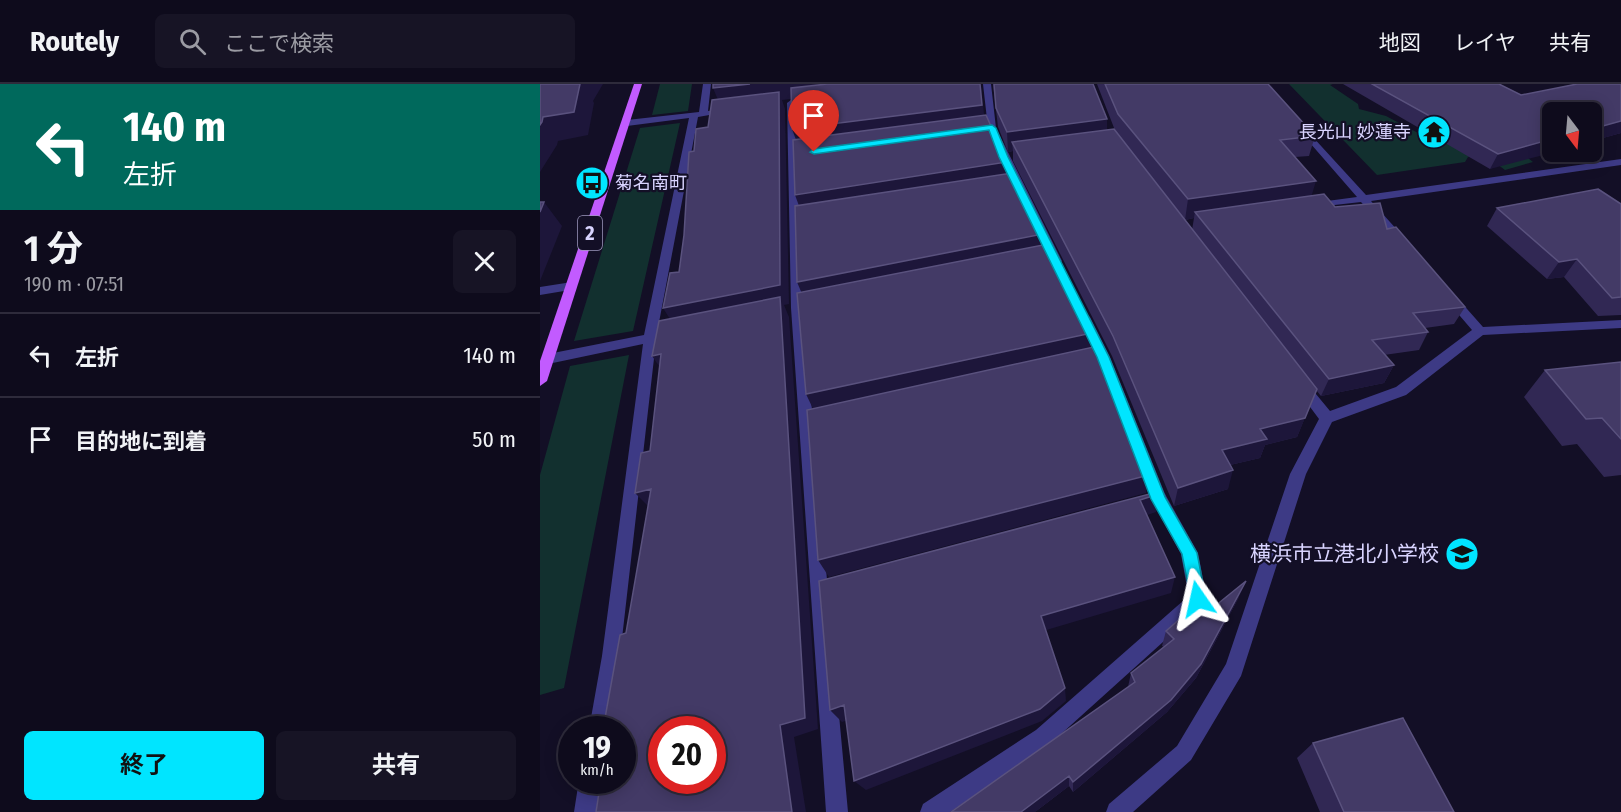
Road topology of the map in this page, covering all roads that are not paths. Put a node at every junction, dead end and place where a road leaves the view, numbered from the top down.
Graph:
1 (638, 84) edge
2 (707, 84) edge
3 (987, 84) edge
4 (791, 103) edge
5 (736, 110) edge
6 (698, 115) junction
7 (1294, 119) edge
8 (627, 123) junction
9 (1621, 162) edge
10 (1364, 198) junction
11 (1295, 209) edge
12 (1409, 250) edge
13 (1064, 277) edge
14 (1439, 284) edge
15 (572, 286) junction
16 (540, 291) edge
17 (1078, 307) edge
18 (1621, 324) edge
19 (1480, 331) junction
20 (673, 334) edge
21 (650, 338) junction
22 (548, 359) junction
23 (1295, 377) edge
24 (540, 381) edge
25 (1327, 418) junction
26 (1159, 499) junction
27 (1125, 508) edge
28 (853, 580) edge
29 (819, 590) junction
30 (601, 716) edge
31 (588, 794) edge
32 (585, 812) edge
33 (837, 812) edge
34 (931, 812) edge
35 (1118, 812) edge

1 - 8 main road, 2
2 - 6 street
3 - 13 street
4 - 29 street
5 - 6 street
6 - 8 street
6 - 21 street
7 - 10 street
8 - 15 main road, 2
9 - 10 street
10 - 11 street
10 - 12 street
14 - 19 street
15 - 16 street
15 - 22 main road, 2
17 - 26 street
18 - 19 street
19 - 25 street
20 - 21 street
21 - 22 street
21 - 30 street
22 - 24 main road, 2
23 - 25 street
25 - 35 street
26 - 27 street
26 - 34 street
28 - 29 street
29 - 33 street
31 - 32 street

